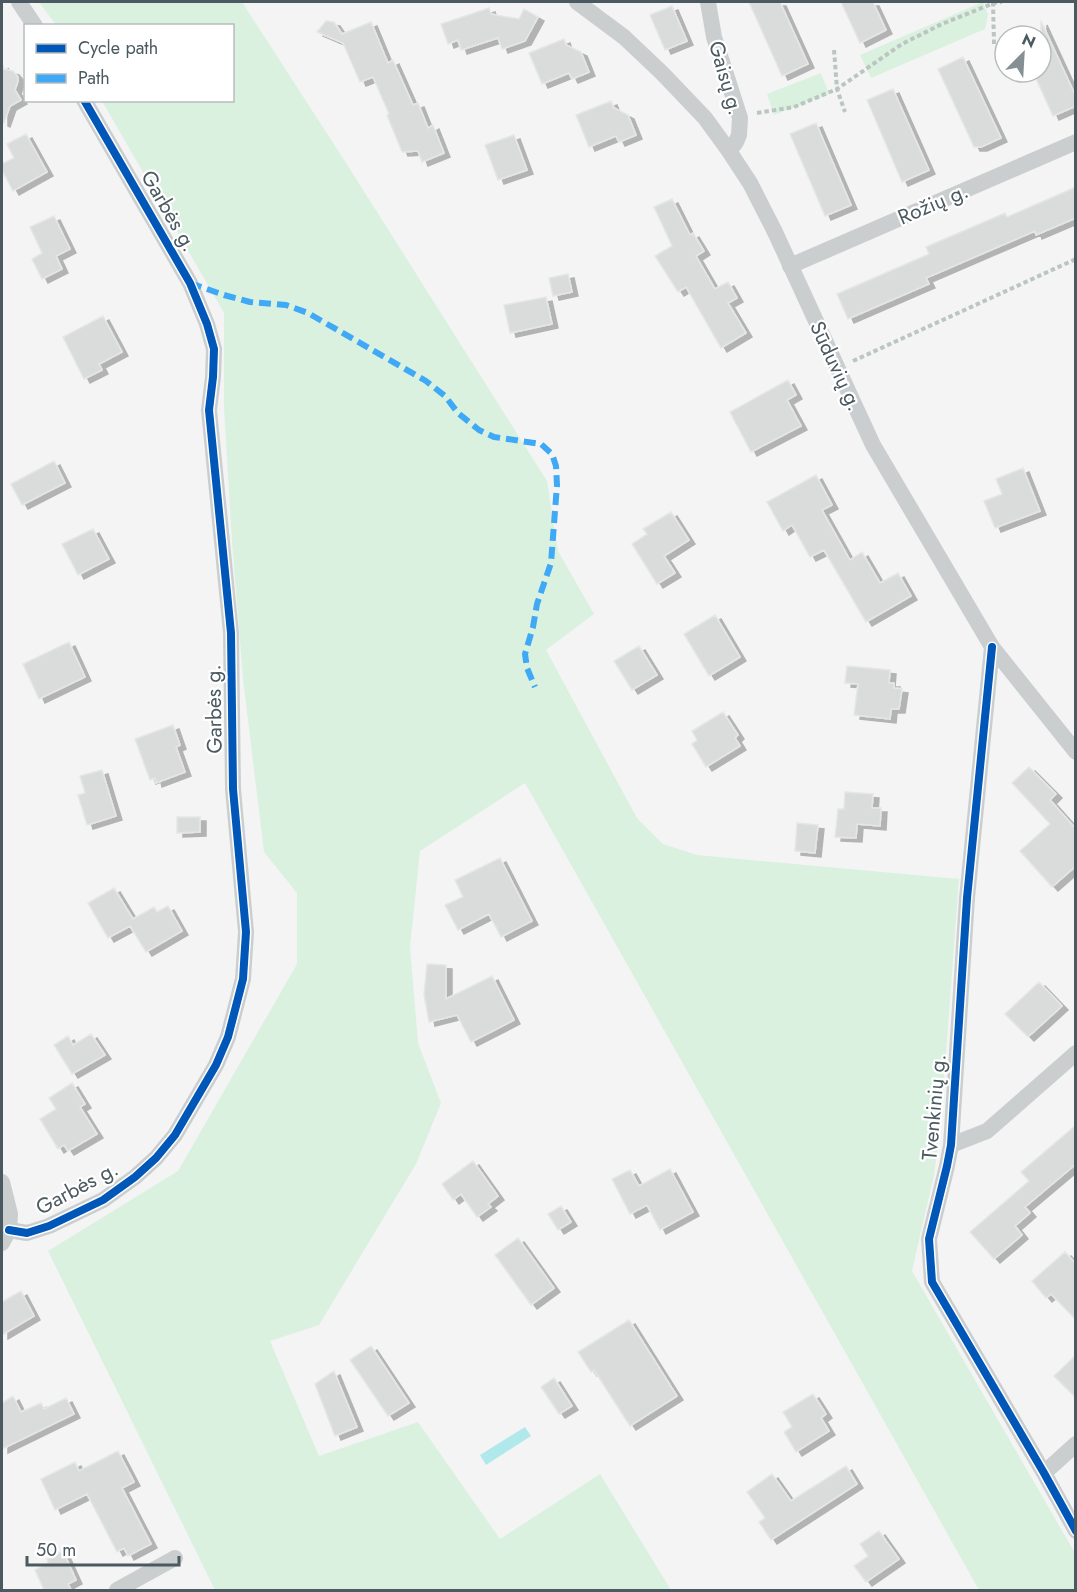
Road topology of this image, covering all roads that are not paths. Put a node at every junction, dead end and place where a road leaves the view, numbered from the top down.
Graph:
1 (20, 2) edge
2 (577, 2) edge
3 (708, 2) edge
4 (34, 24) edge
5 (85, 102) edge
6 (1076, 142) edge
7 (729, 151) junction
8 (790, 266) junction
9 (992, 647) junction
10 (1076, 752) edge
11 (1076, 1053) edge
12 (951, 1145) junction
13 (2, 1182) edge
14 (5, 1237) edge
15 (1076, 1444) edge
16 (1044, 1473) junction
17 (1076, 1531) edge
18 (175, 1558) dead end
19 (117, 1590) edge

1 - 4 street
2 - 7 street, Sūduvių g.
3 - 7 street, Gaisų g.
5 - 14 street, Garbės g.
6 - 8 street, Rožių g.
7 - 8 street, Sūduvių g.
8 - 9 street, Sūduvių g.
9 - 10 street, Sūduvių g.
9 - 12 street, Tvenkinių g.
11 - 12 street
12 - 16 street, Tvenkinių g.
13 - 14 street
15 - 16 street
16 - 17 street, Tvenkinių g.
18 - 19 street

